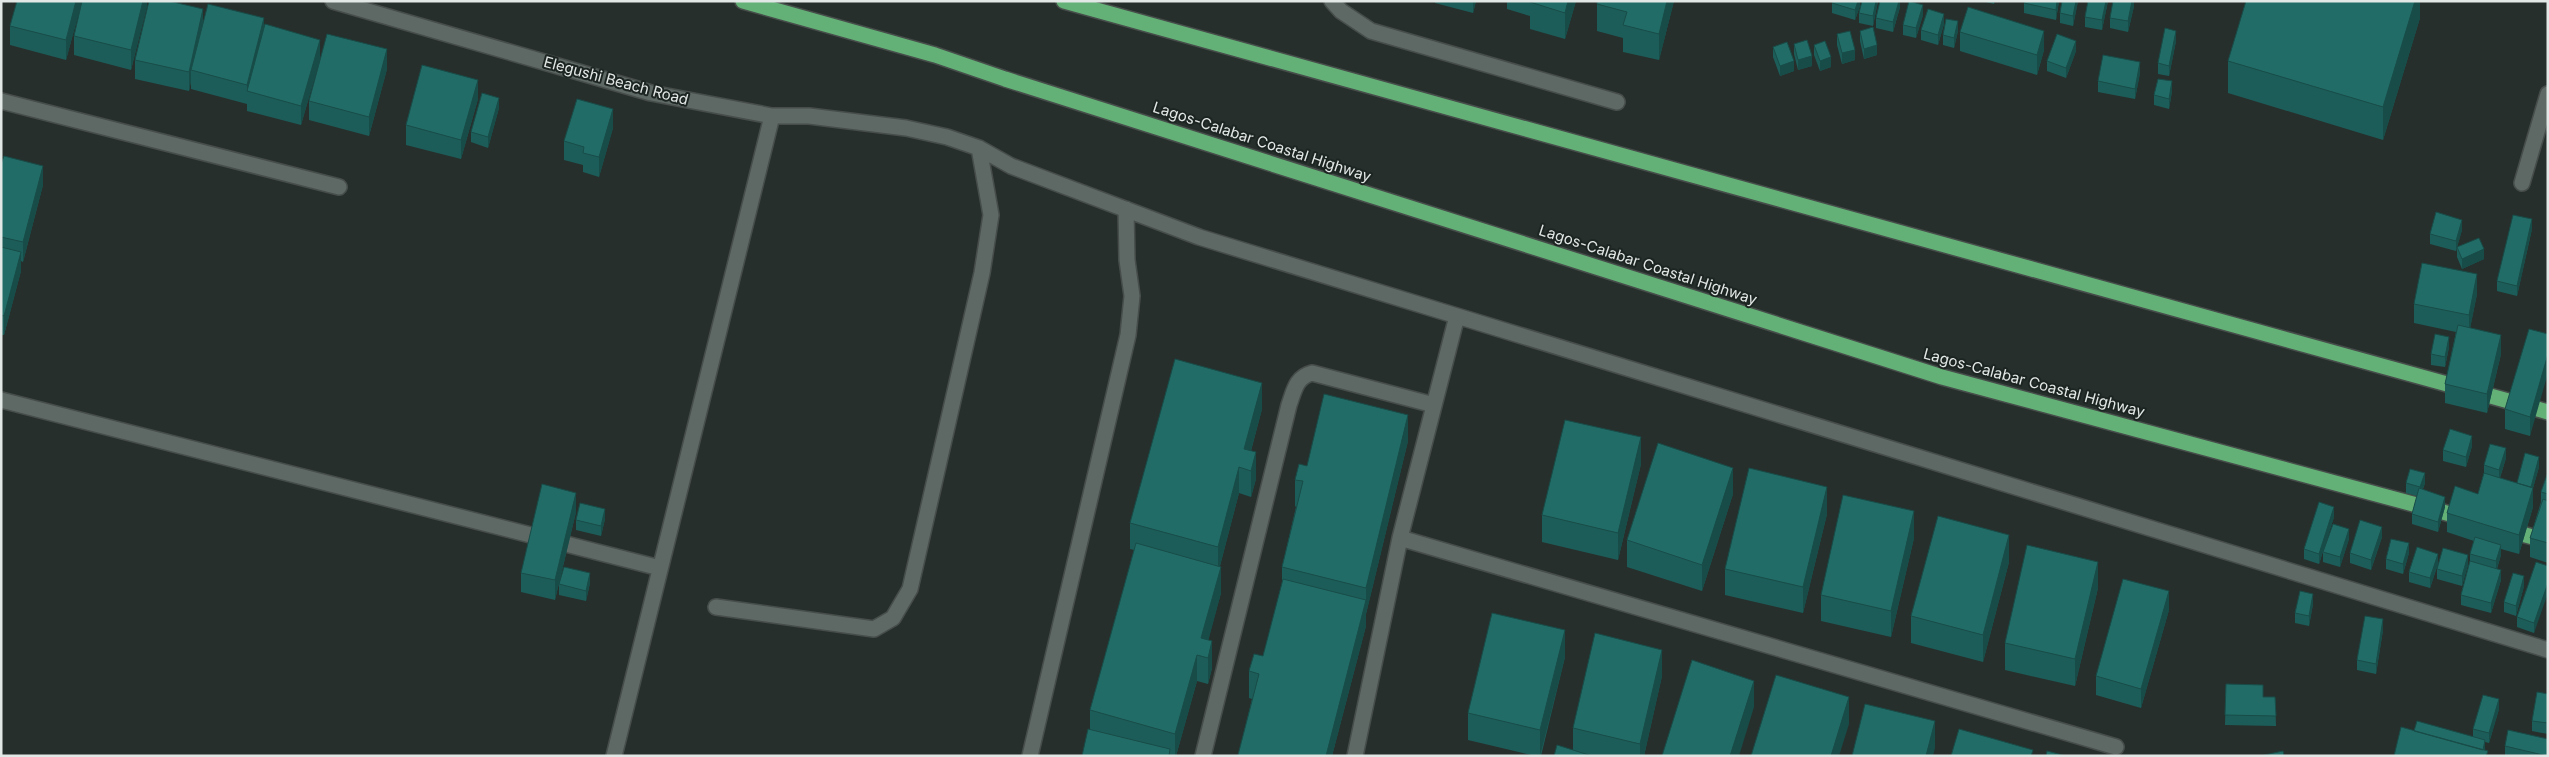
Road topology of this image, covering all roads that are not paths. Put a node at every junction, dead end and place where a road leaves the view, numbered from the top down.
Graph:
1 (333, 1) edge
2 (743, 1) edge
3 (1064, 1) edge
4 (1332, 1) edge
5 (2548, 94) edge
6 (1, 101) edge
7 (1617, 102) dead end
8 (772, 116) junction
9 (979, 148) junction
10 (2522, 182) dead end
11 (339, 187) dead end
12 (1126, 209) junction
13 (1457, 316) junction
14 (1, 400) edge
15 (1434, 405) junction
16 (2548, 412) edge
17 (1400, 538) junction
18 (2548, 541) edge
19 (660, 568) junction
20 (716, 607) dead end
21 (2548, 650) edge
22 (2116, 747) dead end
23 (614, 756) edge
24 (1030, 756) edge
25 (1202, 756) edge
26 (1355, 756) edge

1 - 8 street, Elegushi Beach Road
2 - 18 highway, Lagos-Calabar Coastal Highway
3 - 16 highway
4 - 7 street
5 - 10 street
6 - 11 street
8 - 9 street, Elegushi Beach Road
8 - 19 street
9 - 12 street, Elegushi Beach Road
9 - 20 street
12 - 13 street, Elegushi Beach Road
12 - 24 street
13 - 15 street
13 - 21 street, Elegushi Beach Road
14 - 19 street
15 - 17 street
15 - 25 street
17 - 22 street
17 - 26 street
19 - 23 street

